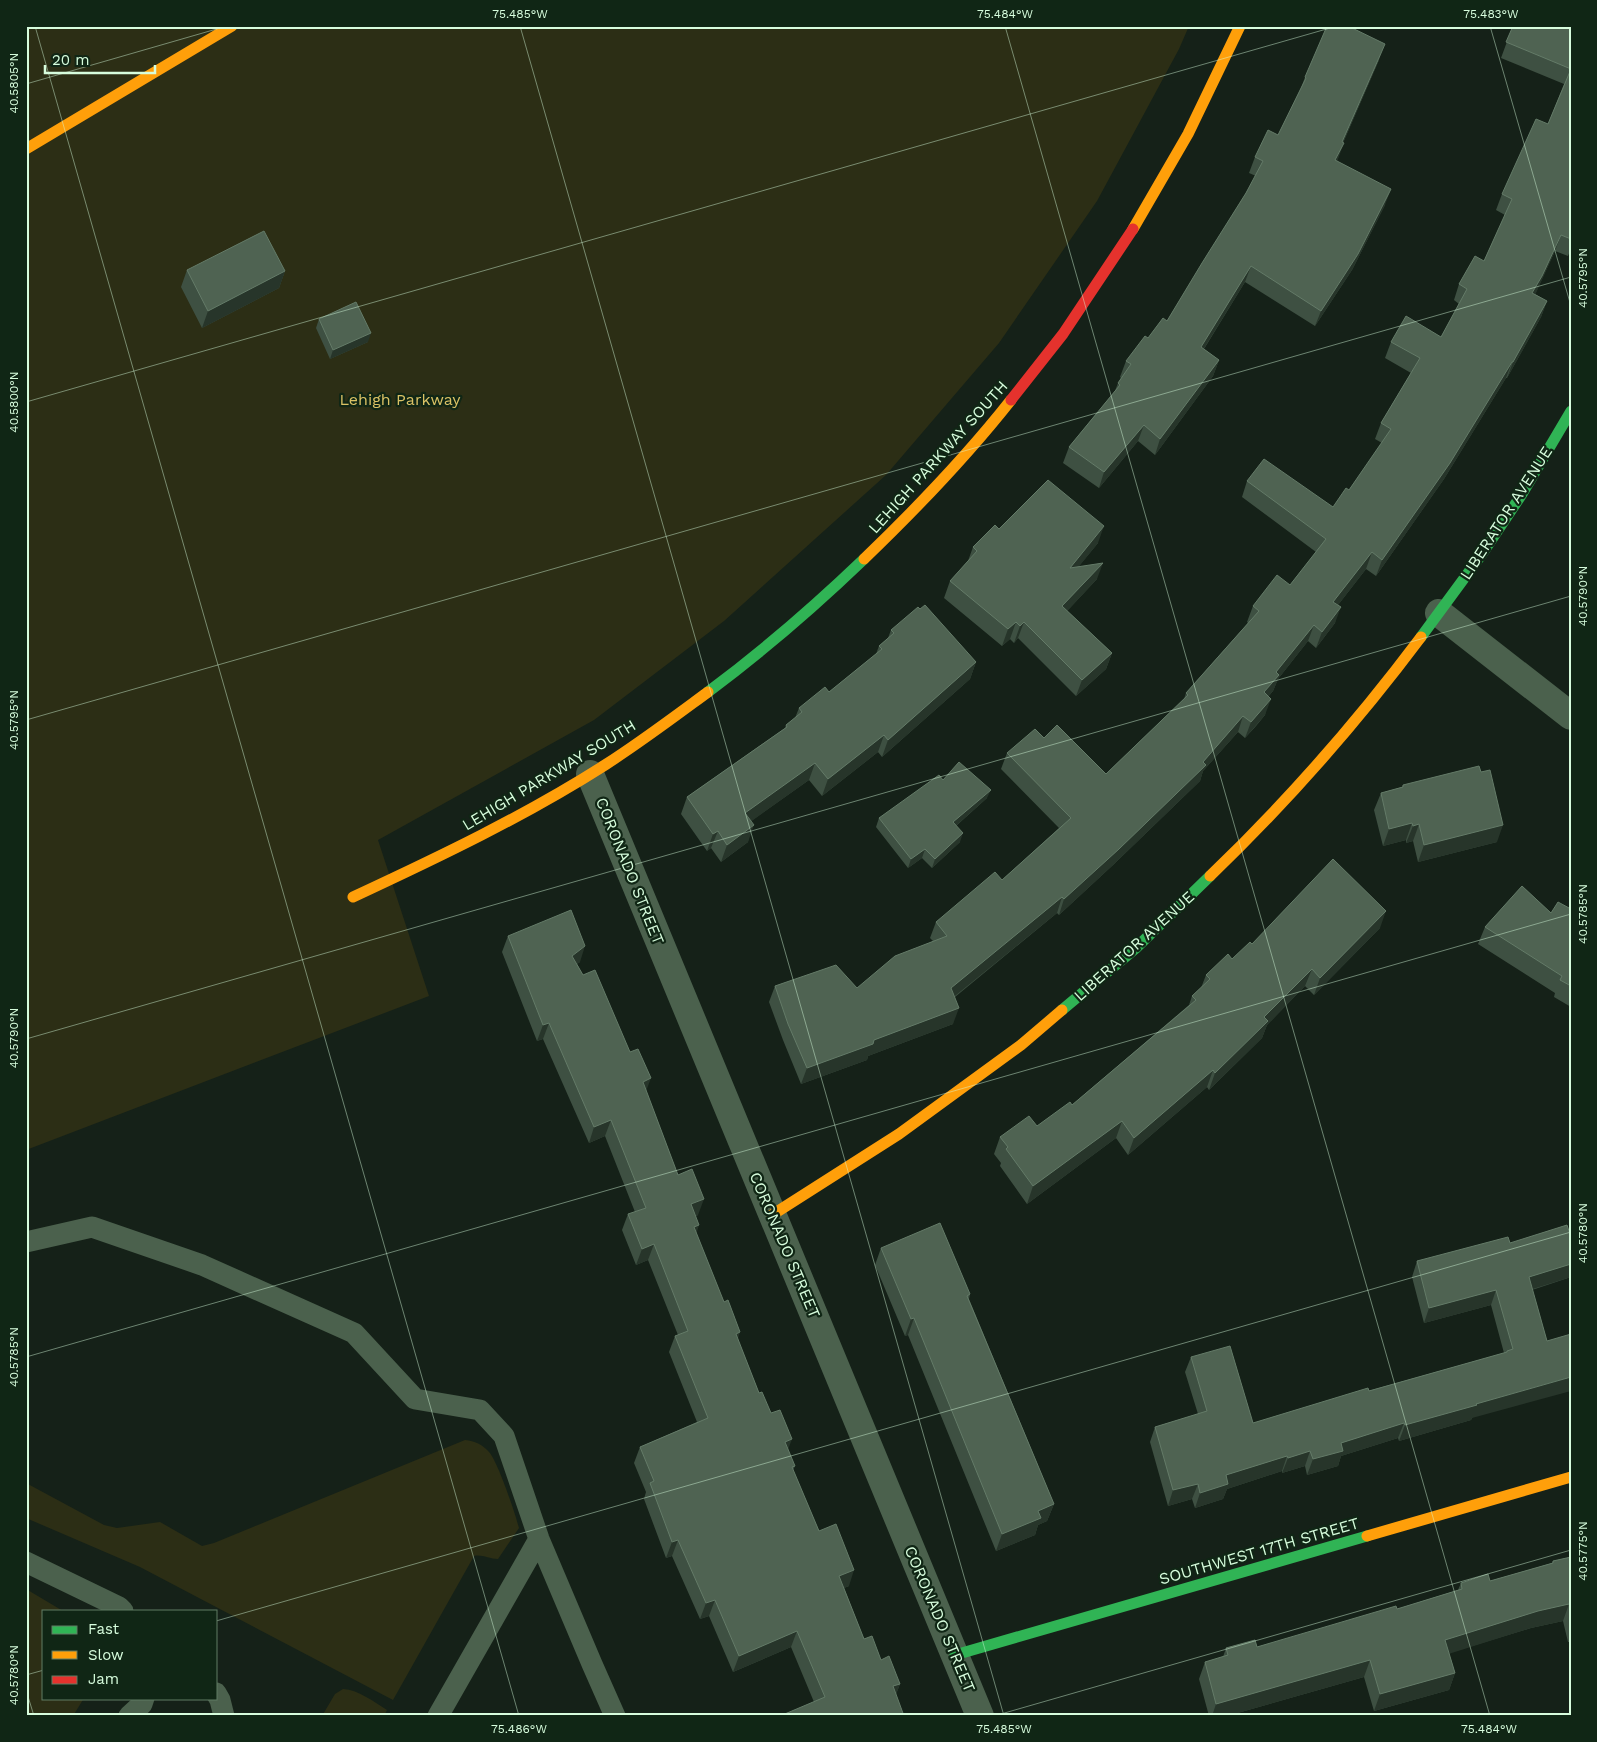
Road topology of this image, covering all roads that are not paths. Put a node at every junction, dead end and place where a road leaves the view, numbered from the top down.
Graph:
1 (232, 26) edge
2 (1240, 26) edge
3 (26, 149) edge
4 (1571, 411) edge
5 (1439, 613) junction
6 (1571, 716) edge
7 (590, 774) junction
8 (353, 896) dead end
9 (772, 1215) junction
10 (26, 1242) edge
11 (1571, 1478) edge
12 (539, 1539) junction
13 (26, 1562) edge
14 (122, 1609) edge
15 (955, 1655) junction
16 (218, 1696) edge
17 (143, 1700) edge
18 (129, 1716) edge
19 (224, 1716) edge
20 (438, 1716) edge
21 (615, 1716) edge
22 (980, 1716) edge

1 - 3 street
2 - 7 street, LEHIGH PARKWAY SOUTH
4 - 5 street, LIBERATOR AVENUE
5 - 6 street
5 - 9 street, LIBERATOR AVENUE
7 - 8 street, LEHIGH PARKWAY SOUTH
7 - 9 street, CORONADO STREET
9 - 15 street, CORONADO STREET
10 - 12 lane
11 - 15 street, SOUTHWEST 17TH STREET
12 - 20 lane
12 - 21 lane
13 - 14 lane
15 - 22 street, CORONADO STREET
16 - 19 lane
17 - 18 lane

